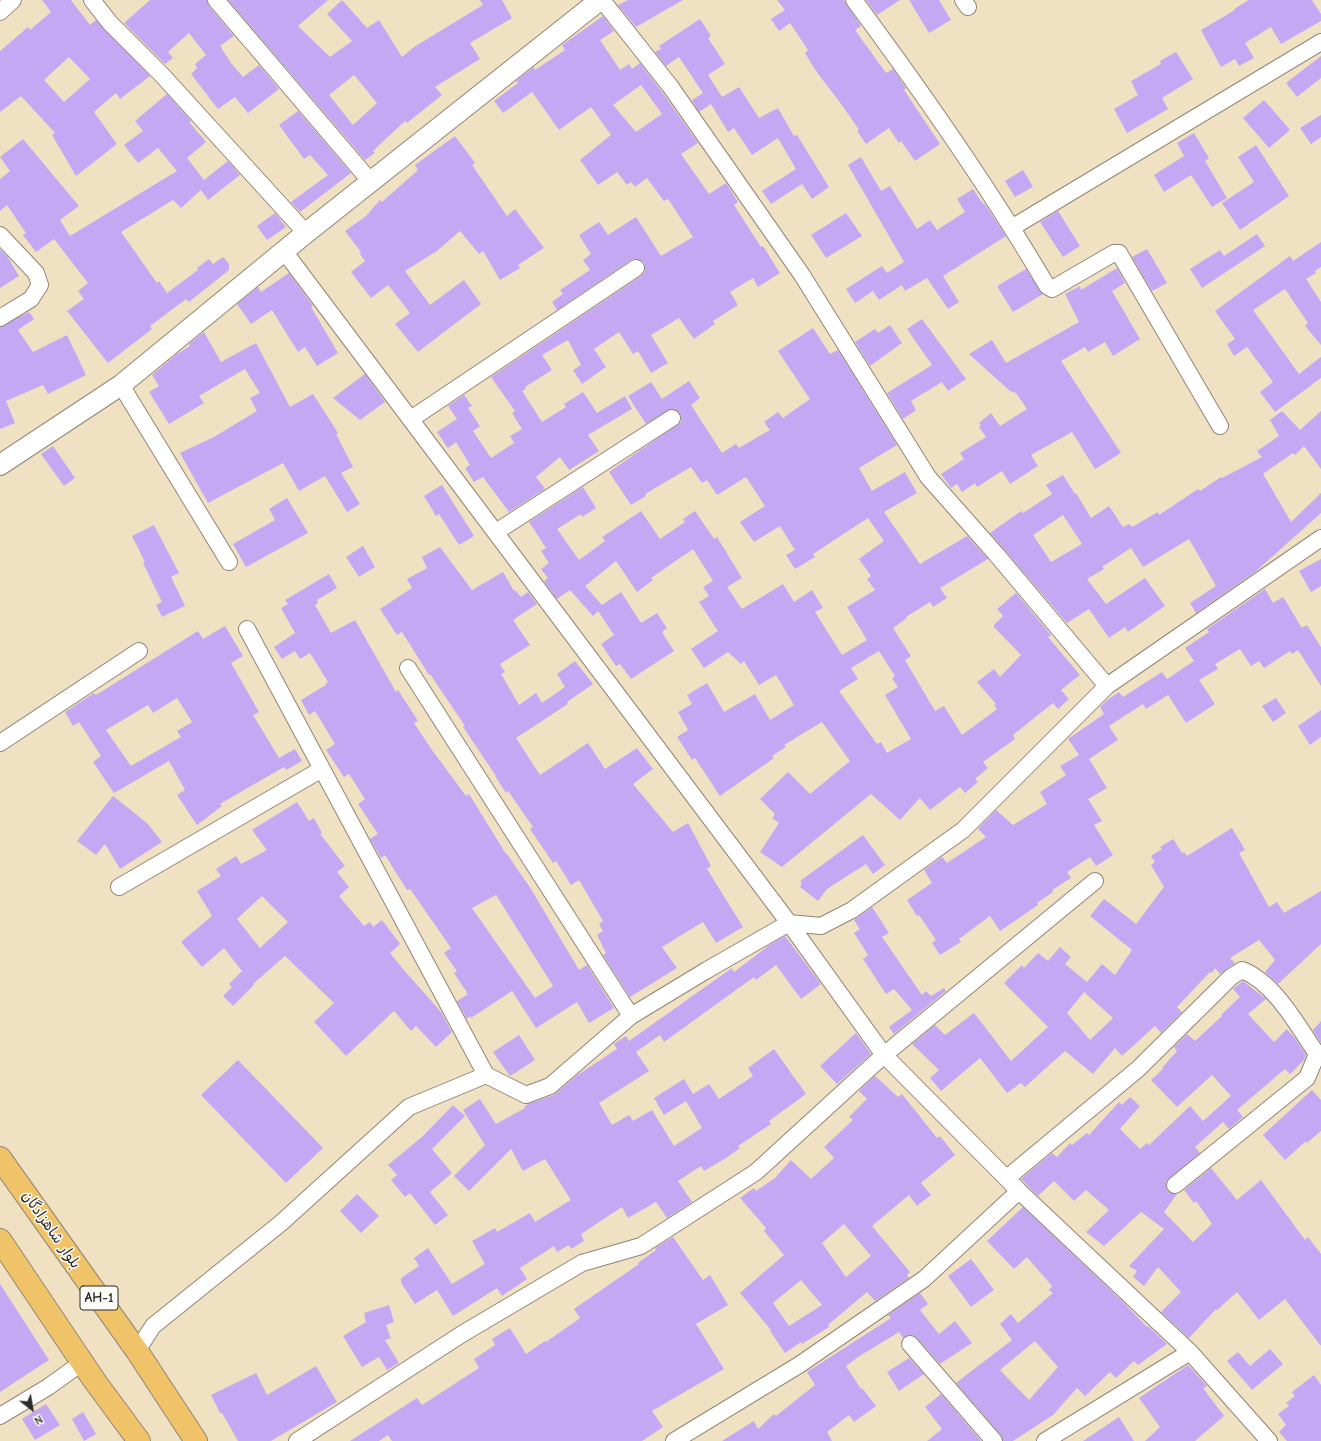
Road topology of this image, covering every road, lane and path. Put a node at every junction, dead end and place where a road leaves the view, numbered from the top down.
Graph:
1 (13, 0) edge
2 (92, 0) edge
3 (216, 0) edge
4 (601, 0) edge
5 (854, 0) edge
6 (0, 12) edge
7 (1321, 42) edge
8 (371, 182) junction
9 (1012, 227) junction
10 (306, 233) junction
11 (0, 235) edge
12 (284, 251) junction
13 (636, 268) dead end
14 (0, 318) edge
15 (121, 385) junction
16 (672, 418) dead end
17 (411, 419) junction
18 (1220, 426) dead end
19 (0, 465) edge
20 (496, 532) junction
21 (1321, 538) edge
22 (229, 562) dead end
23 (247, 629) dead end
24 (139, 651) dead end
25 (408, 668) dead end
26 (1107, 686) junction
27 (0, 742) edge
28 (322, 769) junction
29 (1095, 880) dead end
30 (119, 887) dead end
31 (789, 923) junction
32 (631, 1016) junction
33 (884, 1055) junction
34 (486, 1075) junction
35 (0, 1158) edge
36 (1007, 1178) junction
37 (1176, 1185) dead end
38 (1019, 1190) junction
39 (0, 1240) edge
40 (910, 1344) dead end
41 (137, 1351) junction
42 (1190, 1352) junction
43 (83, 1362) junction
44 (0, 1416) edge
45 (139, 1441) edge
46 (196, 1441) edge
47 (297, 1441) edge
48 (674, 1441) edge
49 (994, 1441) edge
50 (1045, 1441) edge
51 (1270, 1441) edge

1 - 6 street
2 - 10 street
3 - 8 street
4 - 8 street
4 - 26 street
5 - 9 street
7 - 9 street
8 - 10 street
9 - 18 street
10 - 12 street
11 - 14 street
12 - 15 street
12 - 17 street
13 - 17 street
15 - 19 street
15 - 22 street
16 - 20 street
17 - 20 street
20 - 31 street
21 - 26 street
23 - 28 street
24 - 27 street
25 - 32 street
26 - 31 street
28 - 30 street
28 - 34 street
29 - 33 street
31 - 32 street
31 - 33 street
32 - 34 street
33 - 36 street
33 - 47 street
34 - 41 street
35 - 41 main road, بلوار شاهزادگان / AH-1
36 - 37 street
36 - 38 street
38 - 42 street
38 - 48 street
39 - 43 main road
40 - 49 street
41 - 46 main road, بلوار شاهزادگان / AH-1
42 - 50 street
42 - 51 street
43 - 44 street
43 - 45 main road

